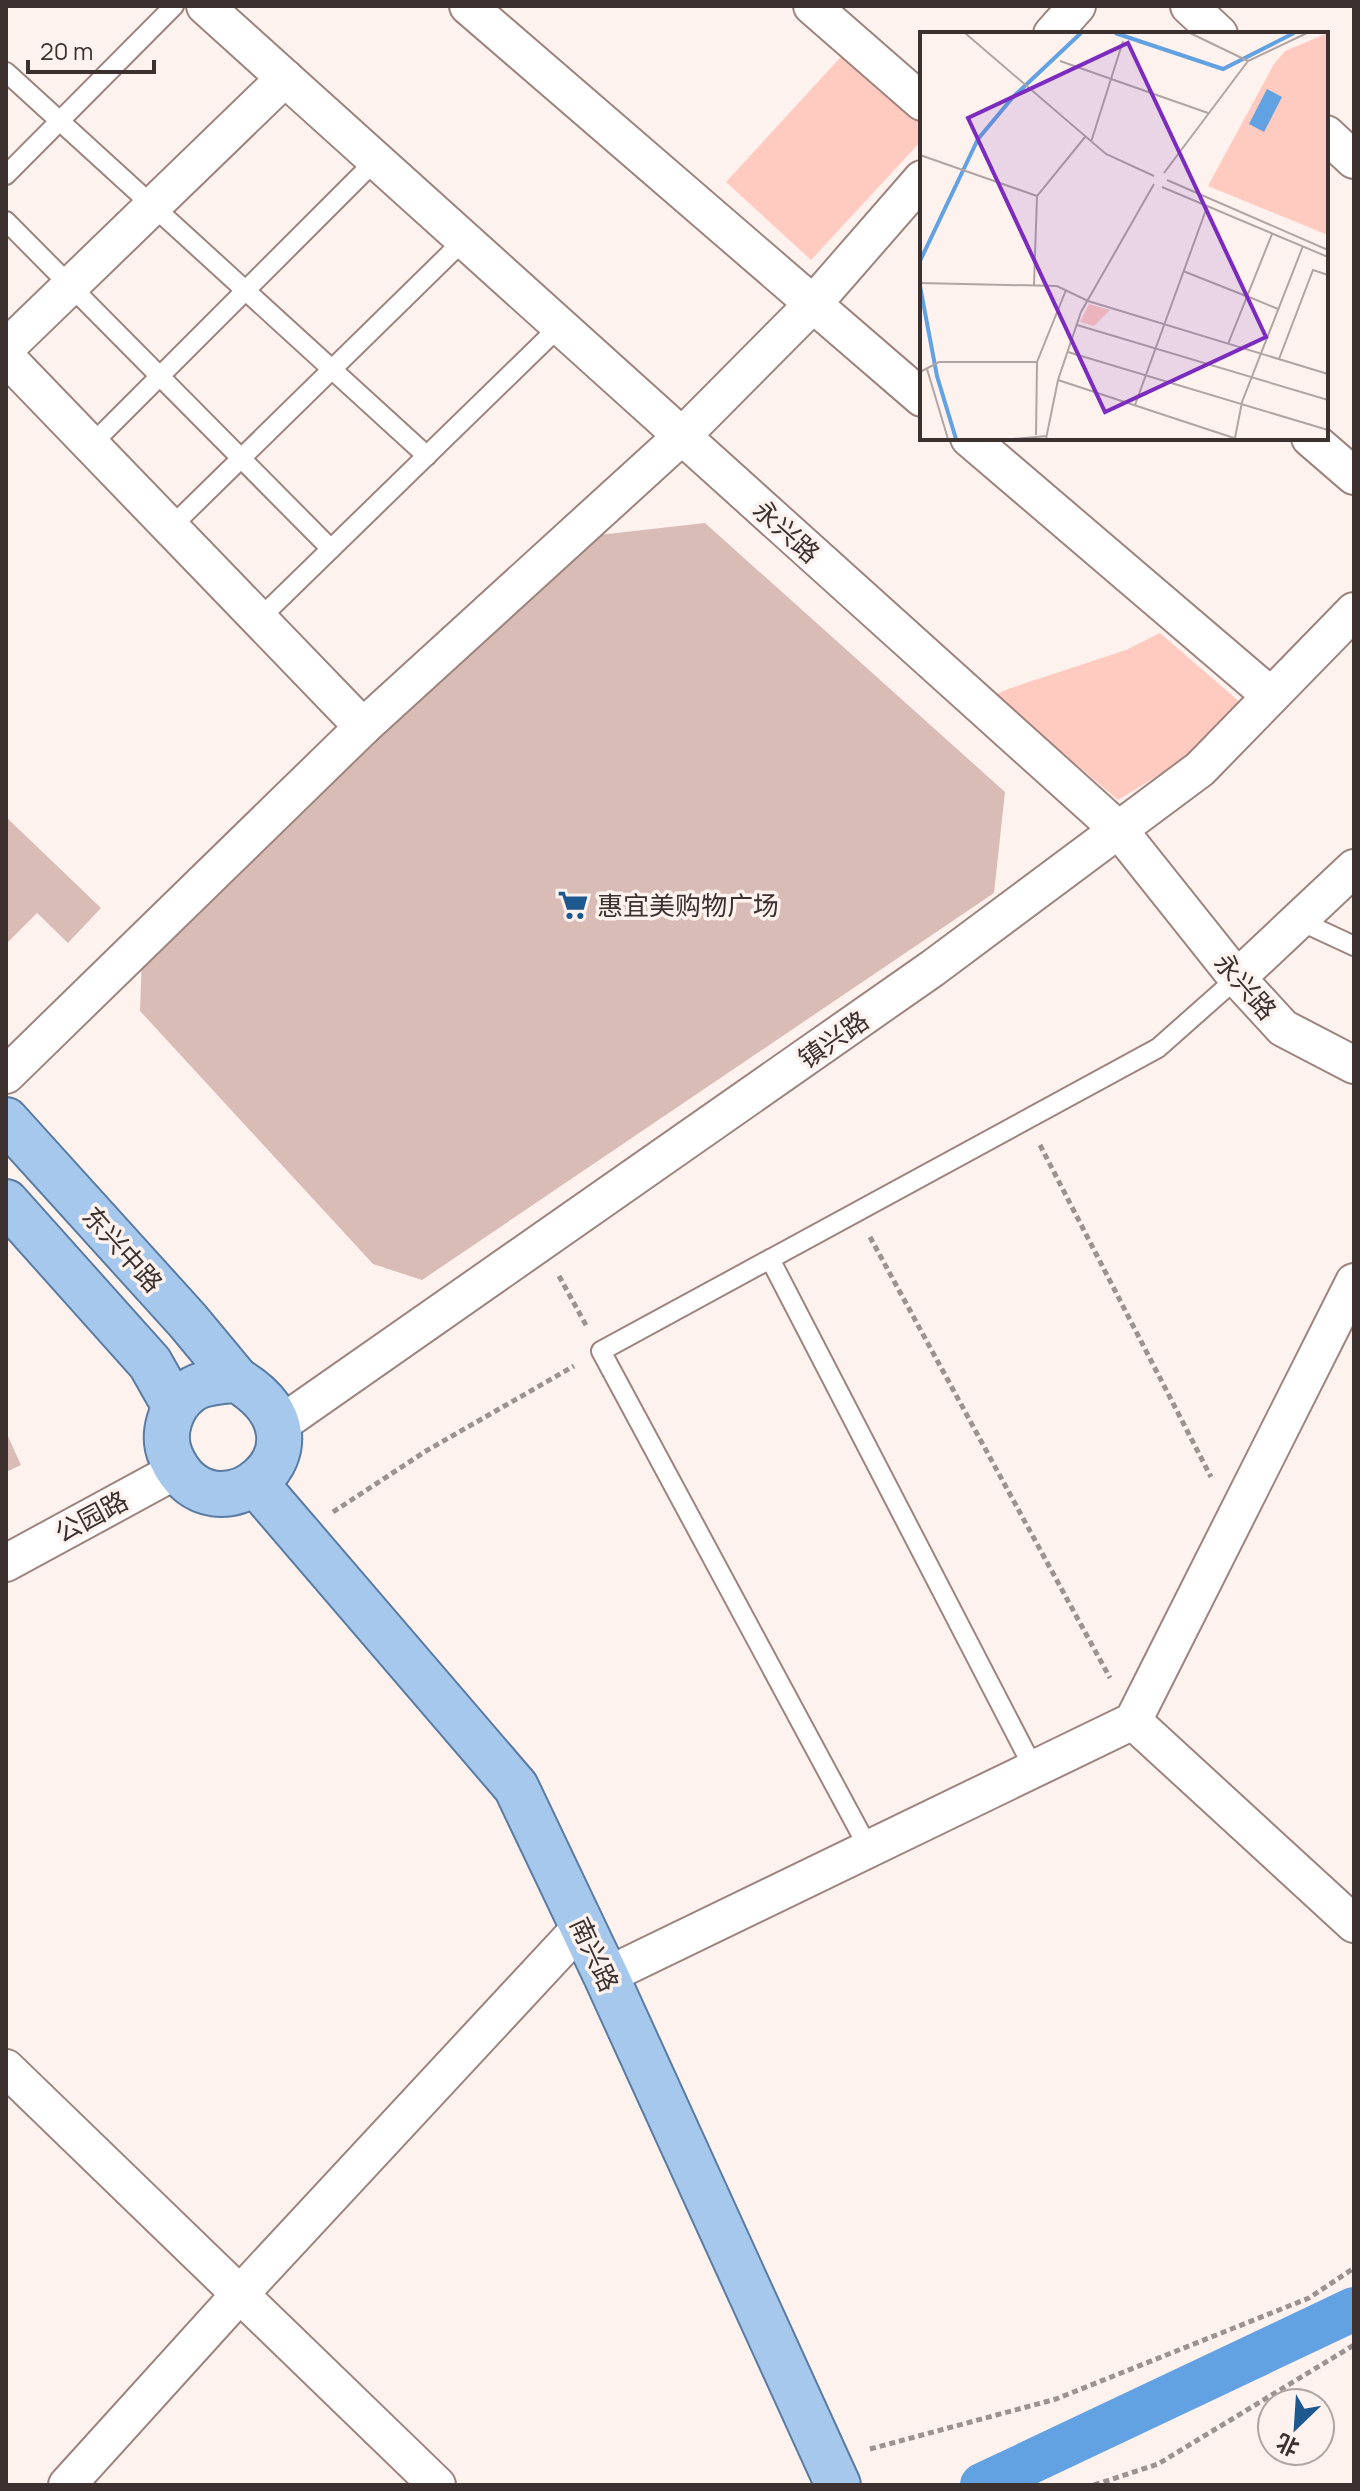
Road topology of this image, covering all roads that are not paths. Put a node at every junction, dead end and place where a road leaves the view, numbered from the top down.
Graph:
1 (174, 6) edge
2 (205, 6) edge
3 (468, 6) edge
4 (812, 6) edge
5 (1077, 6) edge
6 (1189, 6) edge
7 (1054, 32) edge
8 (1217, 32) edge
9 (6, 72) edge
10 (285, 78) junction
11 (920, 100) edge
12 (60, 121) junction
13 (1328, 136) edge
14 (376, 160) junction
15 (1354, 160) edge
16 (6, 175) edge
17 (920, 181) edge
18 (153, 206) junction
19 (6, 221) edge
20 (464, 240) junction
21 (70, 286) junction
22 (245, 290) junction
23 (813, 304) junction
24 (560, 326) junction
25 (6, 348) edge
26 (6, 357) edge
27 (332, 370) junction
28 (160, 376) junction
29 (920, 396) edge
30 (682, 436) junction
31 (971, 440) edge
32 (1312, 440) edge
33 (91, 445) junction
34 (427, 456) junction
35 (242, 458) junction
36 (1354, 476) edge
37 (171, 527) junction
38 (331, 549) junction
39 (1354, 611) edge
40 (259, 619) junction
41 (1271, 696) junction
42 (363, 727) junction
43 (1119, 830) junction
44 (1354, 868) edge
45 (1298, 920) junction
46 (1354, 946) edge
47 (1237, 978) junction
48 (1354, 1065) edge
49 (6, 1075) edge
50 (6, 1120) edge
51 (6, 1202) edge
52 (770, 1259) junction
53 (1354, 1282) edge
54 (237, 1380) junction
55 (175, 1407) junction
56 (278, 1426) junction
57 (177, 1470) junction
58 (256, 1484) junction
59 (6, 1563) edge
60 (1133, 1721) junction
61 (1034, 1769) junction
62 (869, 1849) junction
63 (1354, 1924) edge
64 (582, 1926) junction
65 (606, 1976) junction
66 (6, 2068) edge
67 (240, 2294) junction
68 (834, 2477) edge
69 (67, 2485) edge
70 (437, 2485) edge

1 - 12 lane
2 - 10 street, 永兴路
3 - 23 street
4 - 11 street
5 - 7 street
6 - 8 street
9 - 12 lane
10 - 14 street, 永兴路
10 - 18 street
12 - 16 lane
12 - 18 lane
13 - 15 street
14 - 20 street, 永兴路
14 - 22 lane
17 - 23 street
18 - 21 street
18 - 22 lane
19 - 21 lane
20 - 24 street, 永兴路
20 - 27 lane
21 - 25 street
21 - 28 lane
22 - 27 lane
22 - 28 lane
23 - 29 street
23 - 30 street
24 - 30 street, 永兴路
24 - 34 lane
26 - 33 street
27 - 34 lane
27 - 35 lane
28 - 33 lane
28 - 35 lane
30 - 42 street
30 - 43 street, 永兴路
31 - 41 street
32 - 36 street
33 - 37 street
34 - 38 lane
35 - 37 lane
35 - 38 lane
37 - 40 street
38 - 40 lane
39 - 41 street, 镇兴路
40 - 42 street
41 - 43 street, 镇兴路
42 - 49 street
43 - 47 street, 永兴路
43 - 56 street, 镇兴路
44 - 45 street
45 - 46 lane
45 - 47 street
47 - 48 street, 永兴路
47 - 52 lane
50 - 54 main road, 东兴中路
51 - 55 main road
52 - 61 lane
52 - 62 lane
53 - 60 street
54 - 55 main road
54 - 56 main road
55 - 57 main road
56 - 58 main road
57 - 58 main road
57 - 59 street, 公园路
58 - 64 main road, 南兴路
60 - 61 street
60 - 63 street
61 - 62 street
62 - 65 street
64 - 65 main road, 南兴路
64 - 67 street
65 - 68 main road, 南兴路
66 - 67 street
67 - 69 street
67 - 70 street

